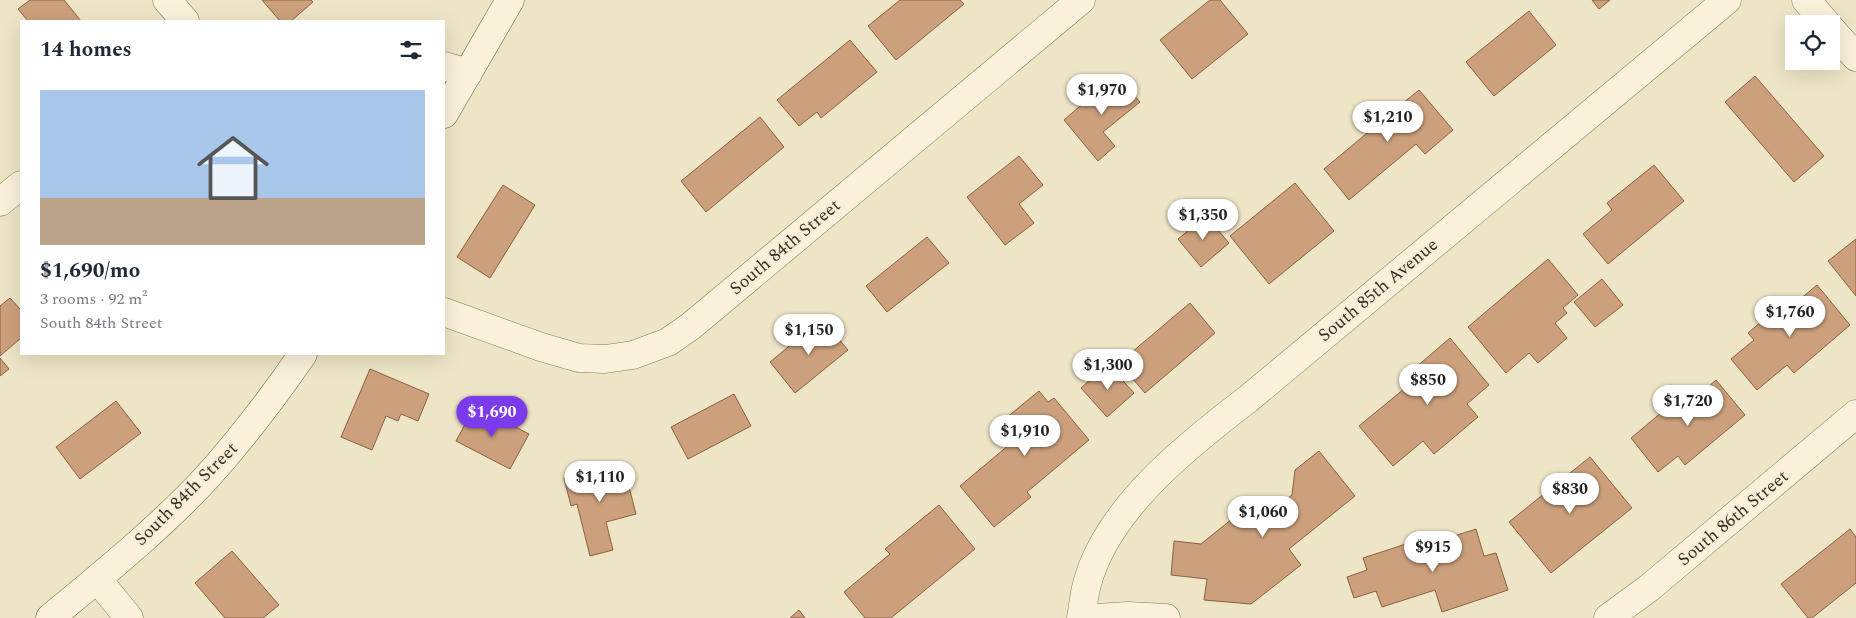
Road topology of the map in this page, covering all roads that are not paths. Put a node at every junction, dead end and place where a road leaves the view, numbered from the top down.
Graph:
1 (167, 0) edge
2 (510, 0) edge
3 (1081, 0) edge
4 (1727, 0) edge
5 (1806, 0) edge
6 (1819, 15) edge
7 (184, 20) edge
8 (1840, 39) edge
9 (1856, 57) edge
10 (456, 69) edge
11 (445, 110) edge
12 (20, 186) edge
13 (0, 202) edge
14 (445, 312) edge
15 (302, 355) edge
16 (1856, 414) edge
17 (97, 579) junction
18 (50, 618) edge
19 (129, 618) edge
20 (1081, 618) edge
21 (1097, 618) edge
22 (1166, 618) edge
23 (1608, 618) edge

1 - 7 street
2 - 10 street
3 - 14 street, South 84th Street
4 - 20 street, South 85th Avenue
5 - 6 street
8 - 9 street
10 - 11 street
12 - 13 street
15 - 17 street, South 84th Street
16 - 23 street, South 86th Street
17 - 18 street, South 84th Street
17 - 19 street
21 - 22 street

